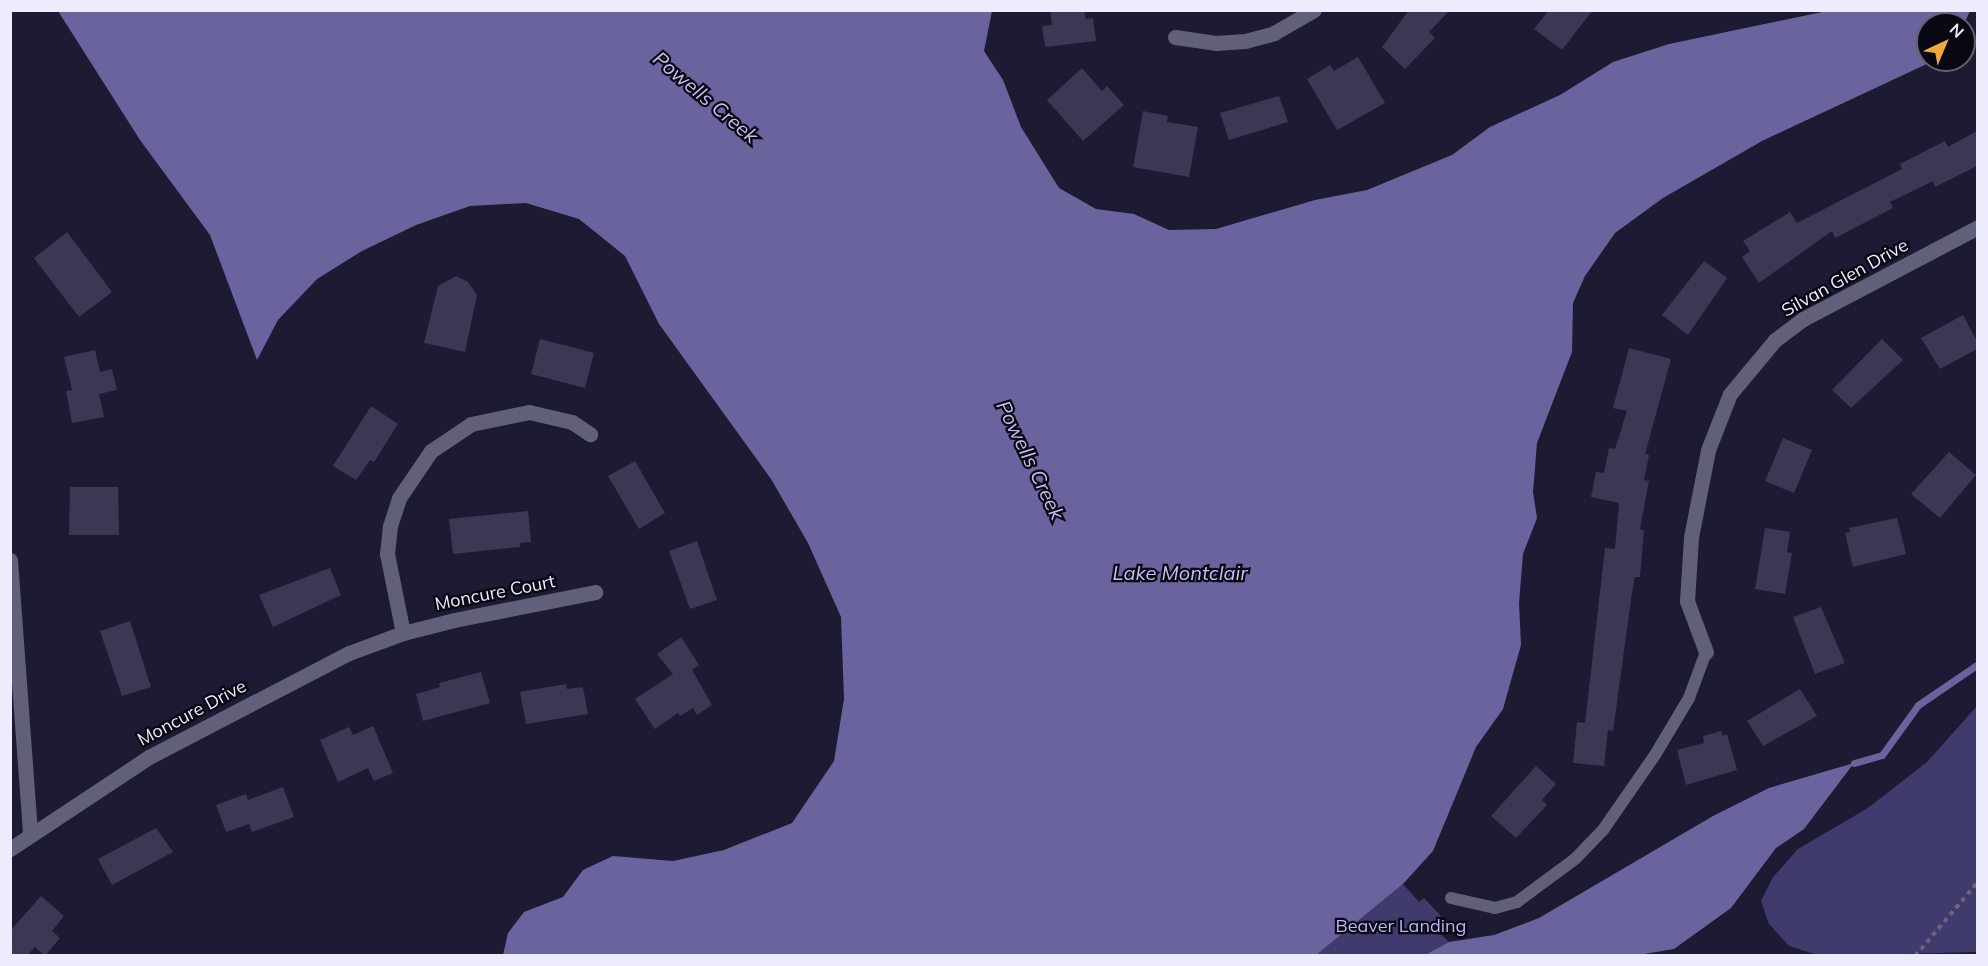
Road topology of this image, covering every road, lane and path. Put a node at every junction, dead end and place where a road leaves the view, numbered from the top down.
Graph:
1 (1314, 10) edge
2 (1175, 37) dead end
3 (1977, 227) edge
4 (590, 434) dead end
5 (10, 560) edge
6 (595, 592) dead end
7 (403, 633) junction
8 (1706, 652) joint
9 (30, 836) junction
10 (10, 849) edge
11 (1977, 882) edge
12 (1451, 898) dead end
13 (1915, 956) edge

1 - 2 street
3 - 8 street, Silvan Glen Drive
4 - 7 street
5 - 9 street
6 - 7 street, Moncure Court
7 - 9 street, Moncure Drive
8 - 12 lane
9 - 10 street, Moncure Drive
11 - 13 path

